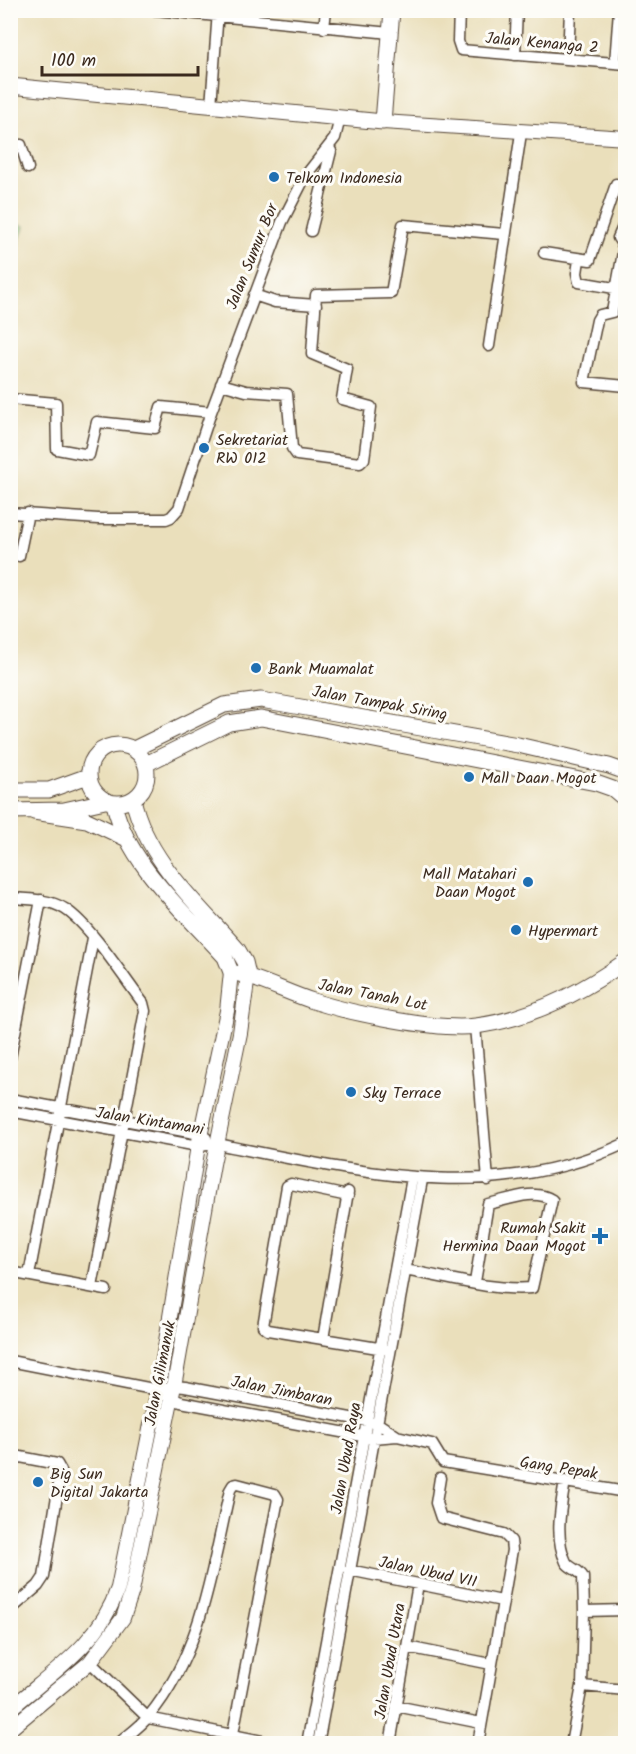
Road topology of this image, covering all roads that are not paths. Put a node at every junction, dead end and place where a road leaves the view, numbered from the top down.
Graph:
1 (155, 10) edge
2 (326, 10) edge
3 (392, 10) edge
4 (459, 10) edge
5 (517, 10) edge
6 (570, 10) edge
7 (620, 10) edge
8 (160, 11) edge
9 (218, 14) edge
10 (324, 28) junction
11 (390, 33) junction
12 (515, 54) junction
13 (568, 58) junction
14 (620, 64) edge
15 (12, 86) edge
16 (11, 105) edge
17 (212, 105) junction
18 (384, 122) junction
19 (338, 128) junction
20 (520, 136) junction
21 (626, 138) edge
22 (10, 144) edge
23 (328, 147) junction
24 (28, 168) dead end
25 (626, 186) edge
26 (626, 220) edge
27 (311, 231) dead end
28 (504, 234) junction
29 (544, 253) dead end
30 (579, 260) junction
31 (621, 289) edge
32 (254, 296) junction
33 (316, 305) junction
34 (489, 346) dead end
35 (221, 384) junction
36 (626, 386) edge
37 (10, 399) edge
38 (211, 412) junction
39 (10, 513) edge
40 (28, 513) junction
41 (19, 556) dead end
42 (134, 749) junction
43 (146, 764) junction
44 (626, 772) edge
45 (88, 776) junction
46 (10, 790) edge
47 (133, 800) junction
48 (626, 800) edge
49 (109, 802) junction
50 (10, 811) edge
51 (34, 812) junction
52 (125, 838) junction
53 (10, 898) edge
54 (41, 900) junction
55 (93, 938) junction
56 (626, 961) edge
57 (231, 972) junction
58 (248, 975) junction
59 (475, 1026) junction
60 (10, 1058) edge
61 (10, 1099) edge
62 (61, 1108) junction
63 (10, 1111) edge
64 (58, 1120) junction
65 (125, 1120) junction
66 (123, 1132) junction
67 (199, 1140) junction
68 (626, 1143) edge
69 (217, 1144) junction
70 (417, 1179) junction
71 (488, 1180) junction
72 (405, 1270) junction
73 (10, 1272) edge
74 (29, 1275) junction
75 (474, 1282) junction
76 (92, 1287) junction
77 (106, 1290) dead end
78 (323, 1339) junction
79 (385, 1349) junction
80 (10, 1361) edge
81 (181, 1387) junction
82 (158, 1390) junction
83 (178, 1402) junction
84 (372, 1422) junction
85 (397, 1436) junction
86 (369, 1437) junction
87 (366, 1453) junction
88 (10, 1455) edge
89 (487, 1471) joint
90 (440, 1478) dead end
91 (565, 1481) junction
92 (626, 1492) edge
93 (349, 1570) junction
94 (418, 1584) junction
95 (502, 1601) junction
96 (10, 1610) edge
97 (626, 1610) edge
98 (584, 1611) junction
99 (407, 1647) junction
100 (90, 1662) junction
101 (491, 1664) junction
102 (582, 1686) junction
103 (626, 1690) edge
104 (396, 1706) junction
105 (10, 1708) edge
106 (148, 1718) junction
107 (481, 1723) junction
108 (10, 1729) edge
109 (232, 1739) edge
110 (118, 1743) edge
111 (277, 1743) edge
112 (307, 1743) edge
113 (318, 1743) edge
114 (390, 1743) edge
115 (478, 1743) edge
116 (571, 1743) edge

1 - 8 street
2 - 10 street
3 - 11 main road
4 - 12 street, Jalan Kenanga 2
5 - 12 street
6 - 13 street
7 - 14 street
8 - 9 street
9 - 10 street
9 - 17 street
10 - 11 street
11 - 18 main road
12 - 13 street, Jalan Kenanga 2
13 - 14 street, Jalan Kenanga 2
15 - 16 street
15 - 17 main road
17 - 19 main road
18 - 19 main road
18 - 20 street
19 - 23 street, Jalan Sumur Bor
20 - 21 street
20 - 28 street
22 - 24 street
23 - 27 street
23 - 32 street, Jalan Sumur Bor
25 - 30 street
26 - 31 street
28 - 33 street
28 - 34 street
29 - 30 street
30 - 31 street
31 - 36 street
32 - 33 street
32 - 35 street, Jalan Sumur Bor
33 - 35 street
35 - 38 street, Jalan Sumur Bor
37 - 38 street
38 - 40 street, Jalan Sumur Bor
39 - 40 street
40 - 41 street
42 - 43 main road
42 - 44 main road, Jalan Tampak Siring
42 - 45 main road
43 - 47 main road
43 - 48 main road
45 - 46 main road
45 - 49 main road
47 - 49 main road
47 - 58 main road
49 - 51 main road
49 - 52 main road
50 - 51 main road
51 - 52 main road
52 - 57 main road
53 - 54 street
54 - 55 street
54 - 60 street
55 - 62 street
55 - 65 street
56 - 59 main road, Jalan Tanah Lot
57 - 58 main road, Jalan Tanah Lot
57 - 67 street, Jalan Gilimanuk
58 - 59 main road, Jalan Tanah Lot
58 - 69 street, Jalan Gilimanuk
59 - 71 street
61 - 62 street, Jalan Kintamani
62 - 64 street
62 - 65 street, Jalan Kintamani
63 - 64 street, Jalan Kintamani
64 - 66 street, Jalan Kintamani
64 - 74 street
65 - 66 street
65 - 67 street, Jalan Kintamani
66 - 67 street, Jalan Kintamani
66 - 76 street
67 - 69 street, Jalan Kintamani
67 - 82 street, Jalan Gilimanuk
68 - 71 street, Jalan Kintamani
69 - 70 street, Jalan Kintamani
69 - 81 street, Jalan Gilimanuk
70 - 71 street, Jalan Kintamani
70 - 72 street, Jalan Ubud Raya
70 - 79 street, Jalan Ubud Raya
72 - 75 street
72 - 79 street, Jalan Ubud Raya
73 - 74 street
74 - 76 street
75 - 75 street
76 - 77 street
78 - 78 street
78 - 79 street
79 - 84 street, Jalan Ubud Raya
80 - 82 street, Jalan Jimbaran
81 - 82 street, Jalan Jimbaran
81 - 83 street, Jalan Gilimanuk
81 - 84 street, Jalan Jimbaran
82 - 83 street, Jalan Jimbaran
82 - 105 street, Jalan Gilimanuk
83 - 86 street, Jalan Jimbaran
83 - 100 street, Jalan Gilimanuk
84 - 85 street, Jalan Jimbaran
84 - 86 street, Jalan Ubud Raya
85 - 86 street, Jalan Jimbaran
85 - 89 street, Jalan Jimbaran
86 - 87 street, Jalan Ubud Raya
87 - 93 street, Jalan Ubud Raya
87 - 112 street, Jalan Ubud Raya
88 - 96 street
89 - 91 street, Gang Pepak
90 - 95 street
91 - 92 street, Gang Pepak
91 - 98 street
93 - 94 street, Jalan Ubud VII
93 - 113 street, Jalan Ubud Raya
94 - 95 street, Jalan Ubud VII
94 - 99 street, Jalan Ubud Utara
95 - 101 street
97 - 98 street
98 - 102 street
99 - 101 street
99 - 104 street, Jalan Ubud Utara
100 - 106 street
100 - 108 street, Jalan Gilimanuk
101 - 107 street
102 - 103 street
102 - 116 street
104 - 107 street
104 - 114 street, Jalan Ubud Utara
106 - 109 street
106 - 109 street
106 - 110 street
107 - 115 street
109 - 111 street

